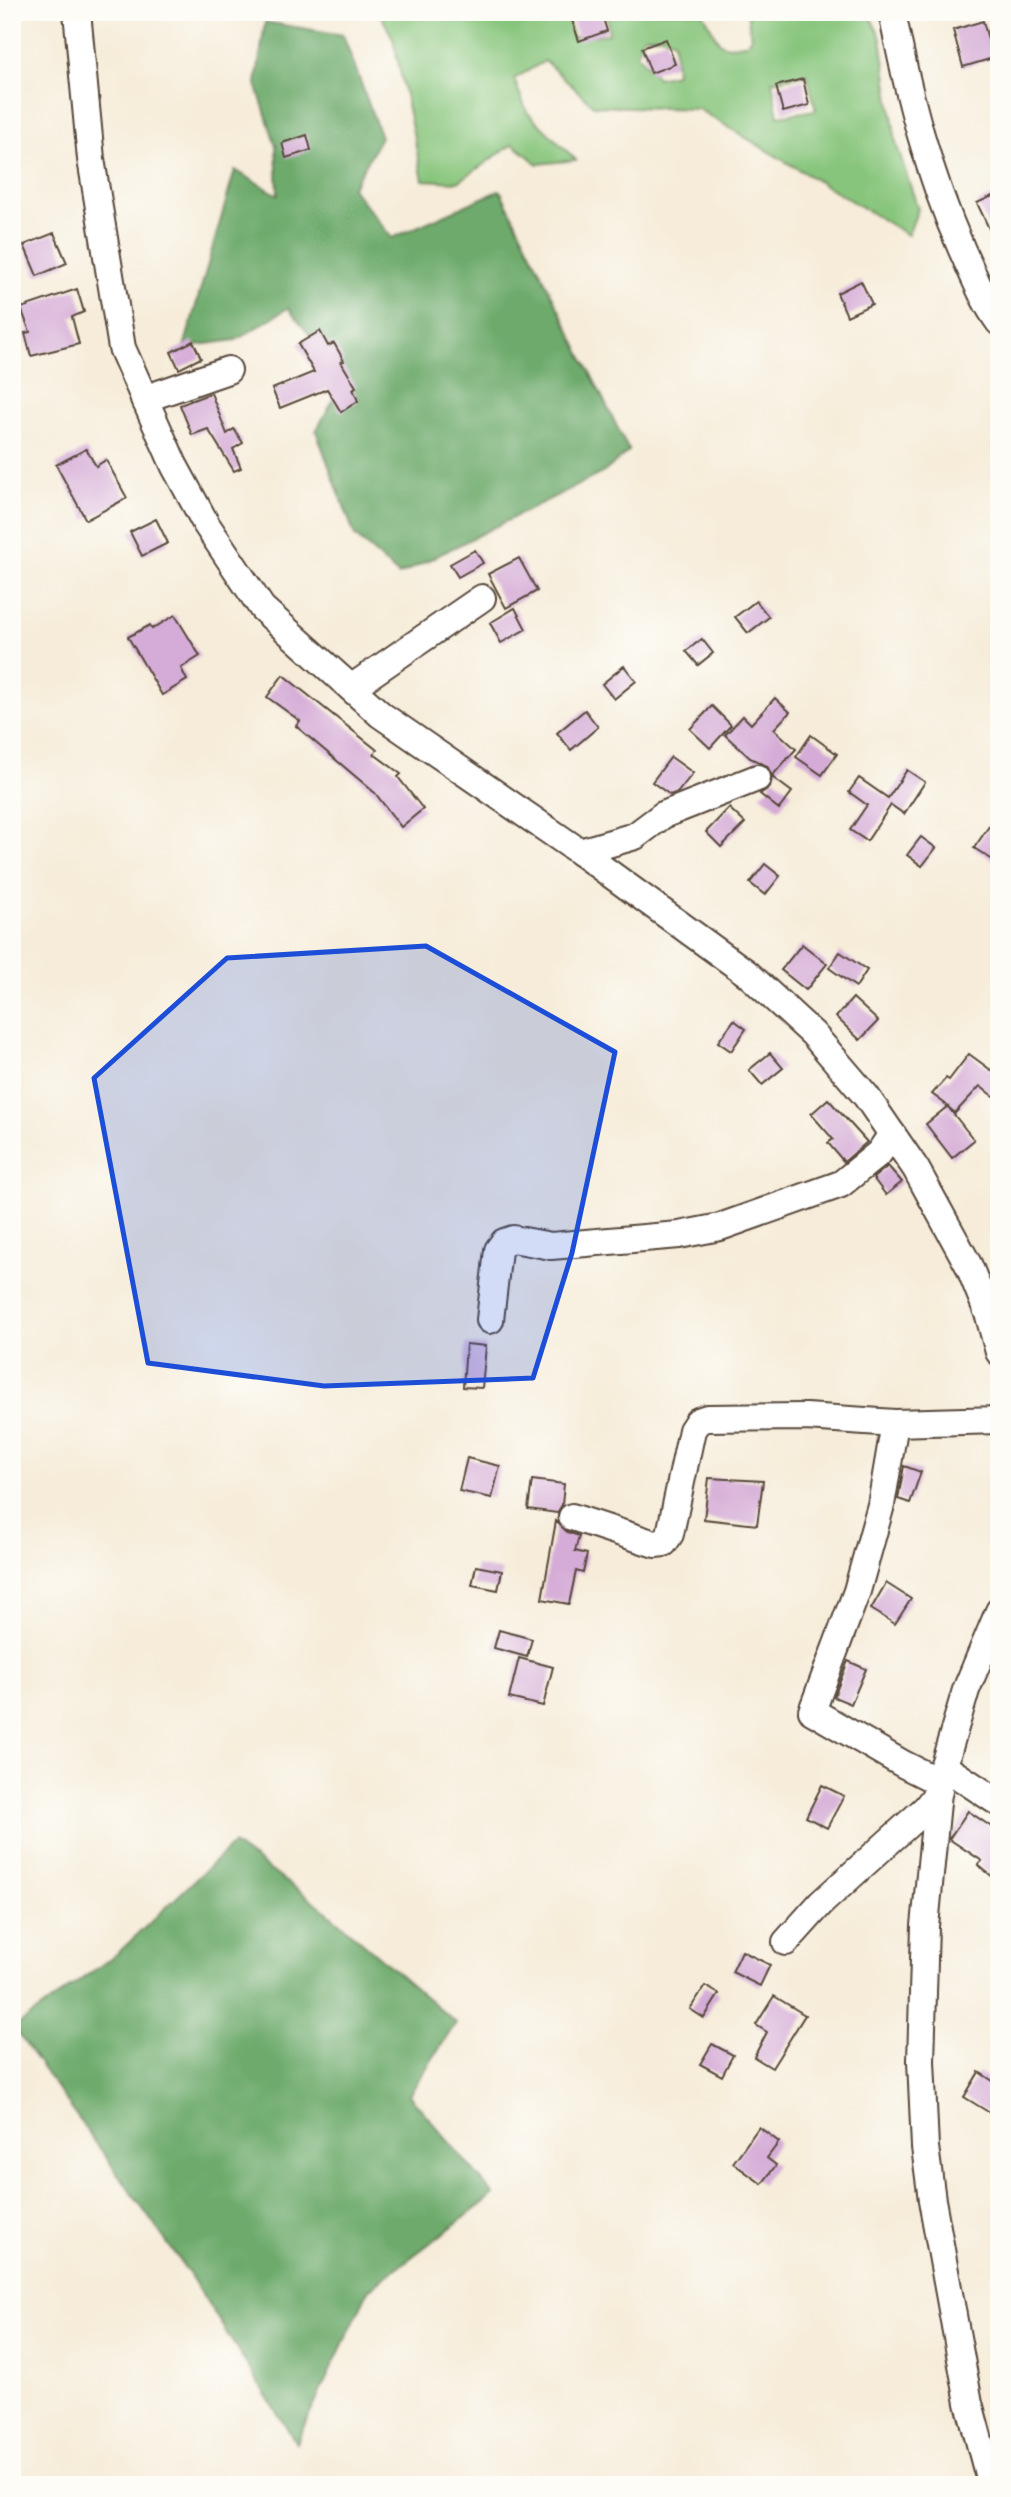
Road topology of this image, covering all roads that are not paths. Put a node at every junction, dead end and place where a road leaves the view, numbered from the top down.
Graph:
1 (77, 12) edge
2 (892, 12) edge
3 (999, 322) edge
4 (228, 370) dead end
5 (144, 399) junction
6 (482, 598) dead end
7 (351, 688) junction
8 (757, 778) dead end
9 (580, 852) junction
10 (892, 1135) junction
11 (994, 1314) edge
12 (490, 1320) dead end
13 (999, 1352) edge
14 (999, 1420) edge
15 (895, 1423) junction
16 (572, 1517) dead end
17 (999, 1611) edge
18 (941, 1779) junction
19 (999, 1803) edge
20 (786, 1942) dead end
21 (991, 2485) edge

1 - 5 street
2 - 3 street
4 - 5 street
5 - 7 street
6 - 7 street
7 - 9 street
8 - 9 street
9 - 10 street
10 - 11 street
10 - 12 street
11 - 13 street
14 - 15 street
15 - 16 street
15 - 18 street
17 - 18 street
18 - 19 street
18 - 20 street
18 - 21 street

